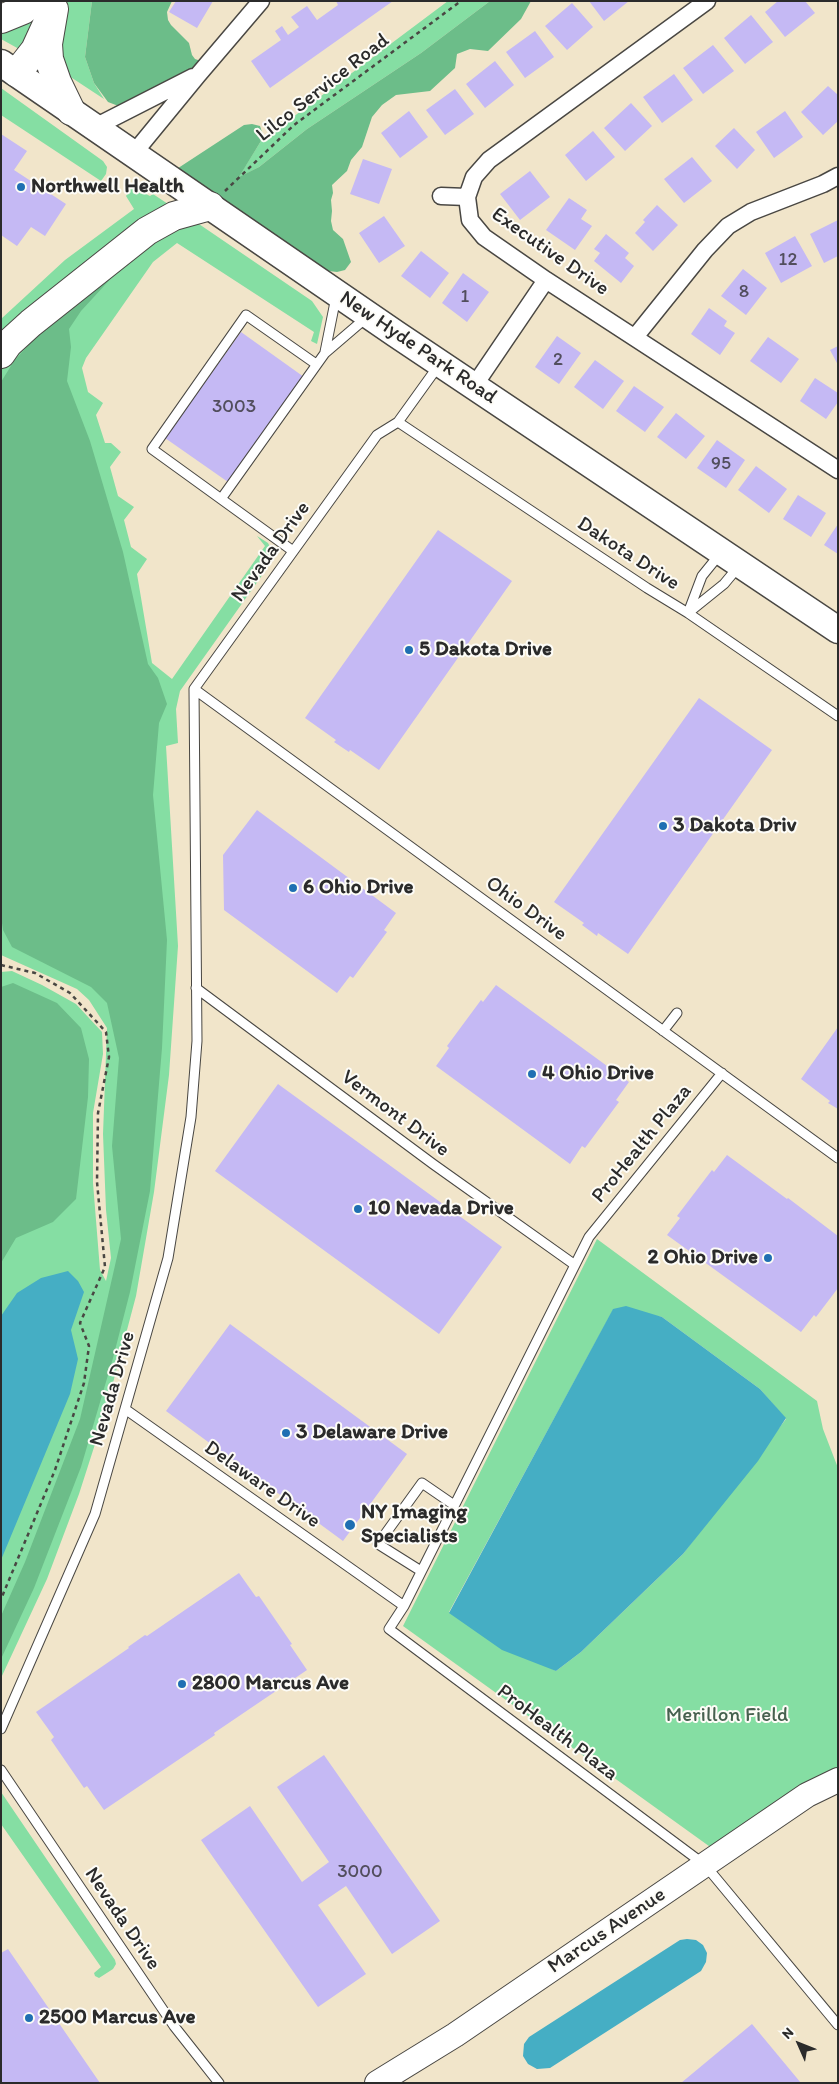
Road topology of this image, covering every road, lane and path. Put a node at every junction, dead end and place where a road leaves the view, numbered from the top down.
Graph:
1 (261, 1) edge
2 (461, 1) edge
3 (706, 1) edge
4 (48, 4) edge
5 (1, 19) edge
6 (9, 68) edge
7 (198, 75) junction
8 (71, 111) junction
9 (95, 127) junction
10 (134, 153) junction
11 (838, 176) edge
12 (441, 196) dead end
13 (467, 198) junction
14 (210, 206) junction
15 (546, 280) junction
16 (337, 293) junction
17 (369, 316) junction
18 (635, 337) junction
19 (325, 353) junction
20 (1, 354) edge
21 (440, 363) junction
22 (316, 364) junction
23 (474, 386) junction
24 (398, 422) junction
25 (838, 470) edge
26 (221, 499) junction
27 (293, 551) junction
28 (730, 559) junction
29 (688, 613) junction
30 (838, 630) edge
31 (194, 689) junction
32 (838, 716) edge
33 (1, 965) edge
34 (196, 988) junction
35 (677, 1014) dead end
36 (664, 1031) junction
37 (722, 1074) junction
38 (838, 1158) edge
39 (575, 1265) junction
40 (125, 1409) junction
41 (454, 1505) junction
42 (421, 1571) junction
43 (1, 1599) edge
44 (404, 1606) junction
45 (1, 1729) edge
46 (1, 1770) edge
47 (838, 1780) edge
48 (705, 1865) junction
49 (838, 2025) edge
50 (219, 2083) edge
51 (377, 2083) edge

1 - 7 street
2 - 14 path, Lilco Service Road
3 - 13 street, Executive Drive
4 - 5 highway
4 - 6 highway
4 - 8 highway
6 - 8 main road, New Hyde Park Road
7 - 9 street
7 - 10 street
8 - 9 main road, New Hyde Park Road
9 - 10 main road, New Hyde Park Road
10 - 14 main road, New Hyde Park Road
11 - 18 street
12 - 13 street
13 - 15 street, Executive Drive
14 - 16 main road, New Hyde Park Road
14 - 20 highway
15 - 18 street, Executive Drive
15 - 23 street
16 - 17 main road, New Hyde Park Road
16 - 19 lane
17 - 19 lane
17 - 21 main road, New Hyde Park Road
18 - 25 street, Executive Drive
19 - 22 lane
21 - 23 main road, New Hyde Park Road
21 - 24 lane
22 - 26 lane
22 - 26 lane
23 - 28 main road, New Hyde Park Road
24 - 27 lane, Nevada Drive
24 - 29 lane, Dakota Drive
26 - 27 lane
27 - 31 lane, Nevada Drive
28 - 29 lane
28 - 29 lane
28 - 30 main road, New Hyde Park Road
29 - 32 lane, Dakota Drive
31 - 34 lane, Nevada Drive
31 - 36 lane, Ohio Drive
33 - 43 path
34 - 39 lane, Vermont Drive
34 - 40 lane, Nevada Drive
35 - 36 lane
36 - 37 lane, Ohio Drive
37 - 38 lane, Ohio Drive
37 - 39 lane, ProHealth Plaza
39 - 41 lane, ProHealth Plaza
40 - 44 lane, Delaware Drive
40 - 45 lane, Nevada Drive
41 - 42 lane, ProHealth Plaza
41 - 42 lane
42 - 44 lane, ProHealth Plaza
44 - 48 lane, ProHealth Plaza
46 - 50 lane, Nevada Drive
47 - 48 main road, Marcus Avenue
48 - 49 lane, ProHealth Plaza
48 - 51 main road, Marcus Avenue

